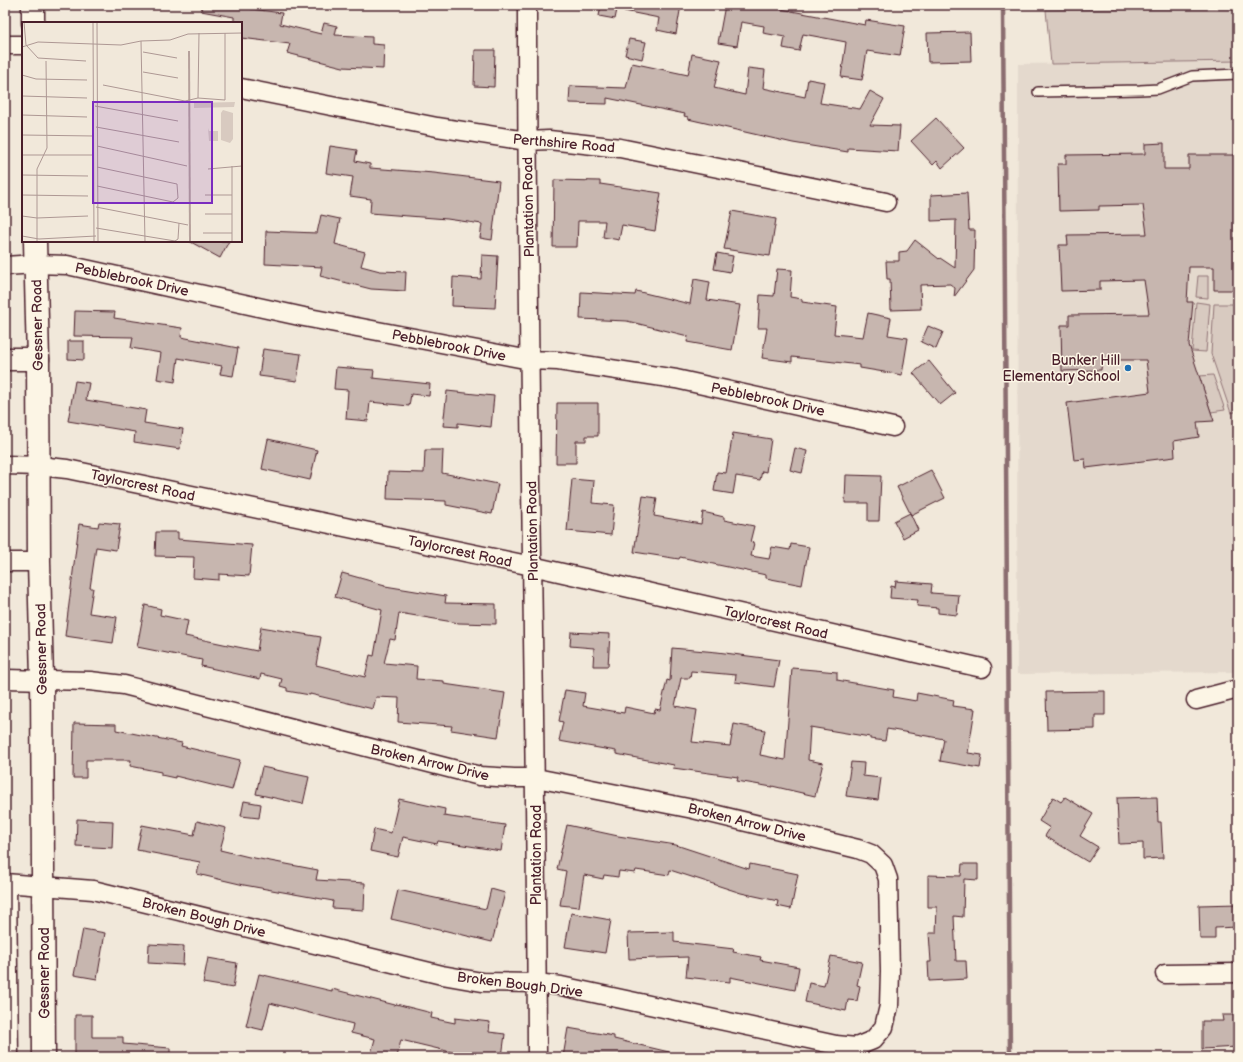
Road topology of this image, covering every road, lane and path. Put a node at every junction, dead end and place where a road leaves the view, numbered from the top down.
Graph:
1 (33, 5) edge
2 (528, 5) edge
3 (33, 22) edge
4 (5, 45) edge
5 (22, 45) edge
6 (1238, 74) edge
7 (242, 88) edge
8 (1038, 92) dead end
9 (527, 141) junction
10 (886, 202) dead end
11 (36, 242) edge
12 (36, 264) junction
13 (5, 266) edge
14 (5, 359) edge
15 (38, 359) junction
16 (530, 360) junction
17 (893, 426) dead end
18 (5, 465) edge
19 (39, 466) junction
20 (5, 562) edge
21 (39, 562) junction
22 (532, 566) junction
23 (982, 668) dead end
24 (5, 679) edge
25 (42, 679) junction
26 (1238, 689) edge
27 (1196, 700) dead end
28 (536, 778) junction
29 (5, 884) edge
30 (43, 885) junction
31 (889, 951) joint
32 (1238, 973) edge
33 (1165, 974) dead end
34 (537, 983) junction
35 (7, 1057) edge
36 (44, 1057) edge
37 (537, 1057) edge

1 - 3 main road
2 - 9 street, Plantation Road
4 - 5 street
6 - 8 lane
7 - 9 street, Perthshire Road
9 - 10 street, Perthshire Road
9 - 16 street, Plantation Road
11 - 12 main road, Gessner Road
12 - 13 street, Pebblebrook Drive
12 - 15 main road, Gessner Road
12 - 16 street, Pebblebrook Drive
14 - 15 main road
15 - 19 main road, Gessner Road
16 - 17 street, Pebblebrook Drive
16 - 22 street, Plantation Road
18 - 19 street, Taylorcrest Road
19 - 21 main road, Gessner Road
19 - 22 street, Taylorcrest Road
20 - 21 street
21 - 25 main road, Gessner Road
22 - 23 street, Taylorcrest Road
22 - 28 street, Plantation Road
24 - 25 street, Broken Arrow Drive
25 - 28 street, Broken Arrow Drive
25 - 30 main road, Gessner Road
26 - 27 street
28 - 31 street, Broken Arrow Drive
28 - 34 street, Plantation Road
29 - 30 street, Broken Bough Drive
29 - 35 main road
30 - 34 street, Broken Bough Drive
30 - 36 main road, Gessner Road
31 - 34 street, Broken Bough Drive
32 - 33 street
34 - 37 street, Plantation Road

